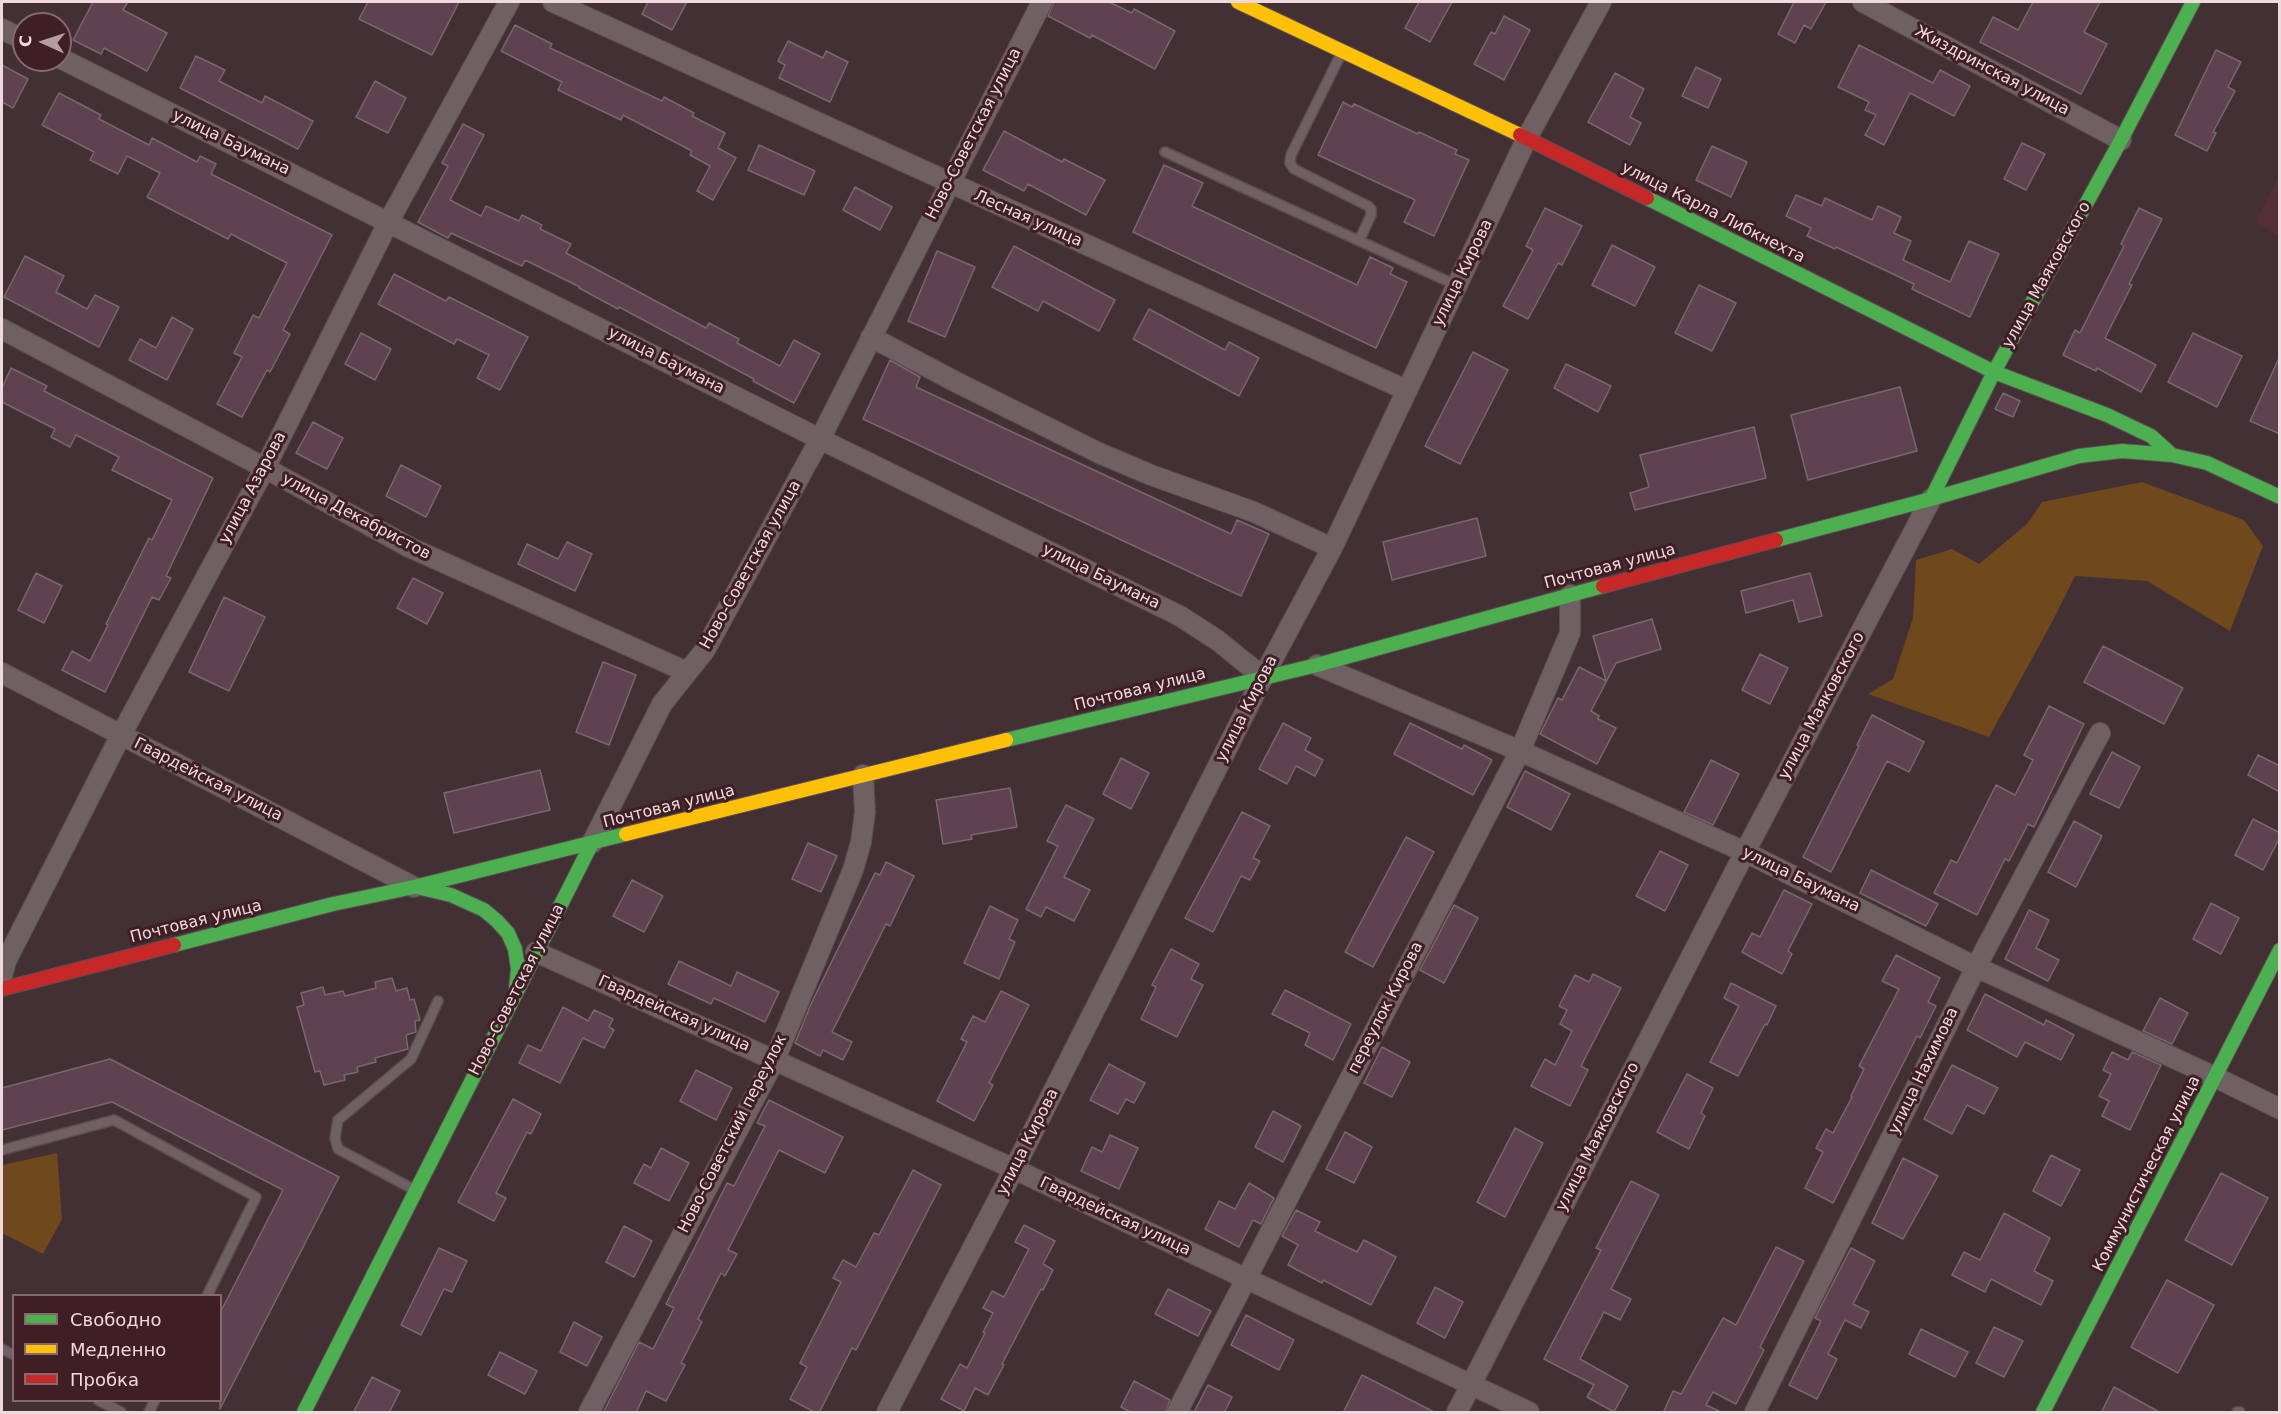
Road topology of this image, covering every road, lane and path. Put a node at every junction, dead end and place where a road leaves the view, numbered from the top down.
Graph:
1 (509, 2) edge
2 (553, 2) edge
3 (1042, 2) edge
4 (1238, 2) edge
5 (1601, 2) edge
6 (1863, 2) edge
7 (2193, 2) edge
8 (1342, 52) junction
9 (72, 64) edge
10 (1527, 138) junction
11 (2121, 140) junction
12 (1165, 153) dead end
13 (949, 182) junction
14 (389, 221) junction
15 (1359, 241) junction
16 (1458, 286) junction
17 (2, 329) edge
18 (871, 337) junction
19 (1994, 372) junction
20 (1406, 390) junction
21 (820, 439) junction
22 (2172, 455) junction
23 (265, 468) junction
24 (2280, 497) edge
25 (1932, 499) junction
26 (1332, 548) junction
27 (1570, 595) junction
28 (1317, 665) junction
29 (687, 672) junction
30 (2, 673) edge
31 (1263, 677) junction
32 (2100, 733) dead end
33 (121, 735) junction
34 (1520, 751) junction
35 (863, 775) junction
36 (592, 843) junction
37 (1745, 852) junction
38 (414, 887) junction
39 (2280, 950) edge
40 (536, 952) junction
41 (1976, 967) junction
42 (2, 976) edge
43 (2, 988) edge
44 (515, 993) junction
45 (438, 1001) dead end
46 (774, 1059) junction
47 (2215, 1077) junction
48 (2280, 1109) edge
49 (2, 1150) edge
50 (1014, 1169) junction
51 (416, 1191) junction
52 (1246, 1279) junction
53 (208, 1294) edge
54 (1471, 1385) junction
55 (100, 1402) edge
56 (121, 1413) edge
57 (304, 1413) edge
58 (589, 1413) edge
59 (887, 1413) edge
60 (1177, 1413) edge
61 (1456, 1413) edge
62 (1529, 1413) edge
63 (1755, 1413) edge
64 (2043, 1413) edge

1 - 14 street, улица Азарова
2 - 13 street, Лесная улица
3 - 13 street, Ново-Советская улица
4 - 8 main road, улица Карла Либкнехта
5 - 10 street, улица Кирова
6 - 11 street, Жиздринская улица
7 - 11 main road, улица Маяковского
8 - 10 main road, улица Карла Либкнехта
8 - 15 lane
9 - 14 street, улица Баумана
10 - 16 street, улица Кирова
10 - 19 main road, улица Карла Либкнехта
11 - 19 main road, улица Маяковского
12 - 15 lane
13 - 18 street, Ново-Советская улица
13 - 20 street, Лесная улица
14 - 21 street, улица Баумана
14 - 23 street, улица Азарова
15 - 16 lane
16 - 20 street, улица Кирова
17 - 23 street, улица Декабристов
18 - 21 street, Ново-Советская улица
18 - 26 street
19 - 22 main road, улица Карла Либкнехта
19 - 25 main road, улица Маяковского
20 - 26 street, улица Кирова
21 - 29 street, Ново-Советская улица
21 - 31 street, улица Баумана
22 - 24 main road, Почтовая улица
22 - 25 main road, Почтовая улица
23 - 29 street, улица Декабристов
23 - 33 street, улица Азарова
25 - 27 main road, Почтовая улица
25 - 37 street, улица Маяковского
26 - 31 street, улица Кирова
27 - 28 main road, Почтовая улица
27 - 34 street, переулок Кирова
28 - 31 main road, Почтовая улица
28 - 34 street, улица Баумана
29 - 36 street, Ново-Советская улица
30 - 33 street, Гвардейская улица
31 - 35 main road, Почтовая улица
31 - 50 street, улица Кирова
32 - 41 street, улица Нахимова
33 - 38 street, Гвардейская улица
33 - 42 street, улица Азарова
34 - 37 street, улица Баумана
34 - 52 street, переулок Кирова
35 - 36 main road, Почтовая улица
35 - 46 street, Ново-Советский переулок
36 - 38 main road, Почтовая улица
36 - 40 main road, Ново-Советская улица
37 - 41 street, улица Баумана
37 - 54 street, улица Маяковского
38 - 43 main road, Почтовая улица
38 - 44 main road
39 - 47 main road, Коммунистическая улица
40 - 44 main road, Ново-Советская улица
40 - 46 street, Гвардейская улица
41 - 47 street, улица Баумана
41 - 63 street, улица Нахимова
44 - 51 main road, Ново-Советская улица
45 - 51 lane
46 - 50 street, Гвардейская улица
46 - 58 street, Ново-Советский переулок
47 - 48 street, улица Баумана
47 - 64 main road, Коммунистическая улица
49 - 53 lane
50 - 52 street, Гвардейская улица
50 - 59 street, улица Кирова
51 - 57 main road, Ново-Советская улица
52 - 54 street, Гвардейская улица
52 - 60 street, переулок Кирова
54 - 61 street, улица Маяковского
54 - 62 street, Гвардейская улица
55 - 56 lane

